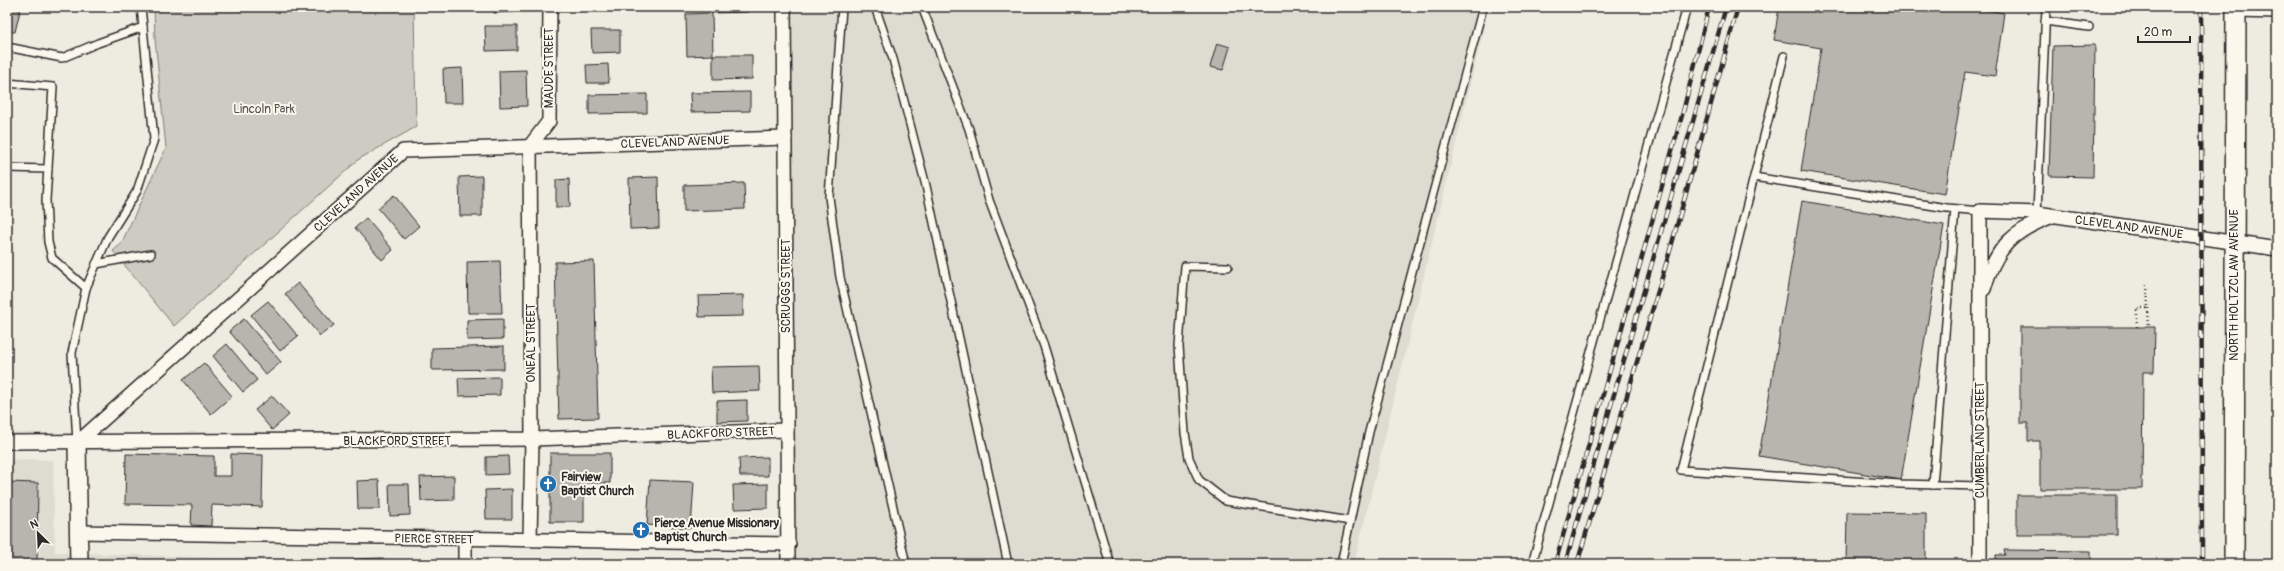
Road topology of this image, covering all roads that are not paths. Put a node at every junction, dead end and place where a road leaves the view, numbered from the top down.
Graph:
1 (140, 7) edge
2 (550, 7) edge
3 (784, 7) edge
4 (842, 7) edge
5 (875, 7) edge
6 (922, 7) edge
7 (1483, 7) edge
8 (1687, 7) edge
9 (2046, 7) edge
10 (2236, 10) edge
11 (2277, 15) edge
12 (2045, 21) junction
13 (143, 27) junction
14 (2090, 27) dead end
15 (7, 47) edge
16 (1784, 56) dead end
17 (7, 83) edge
18 (785, 138) junction
19 (530, 146) junction
20 (7, 168) edge
21 (48, 169) junction
22 (1754, 177) junction
23 (1955, 209) junction
24 (1980, 211) junction
25 (2037, 213) junction
26 (2054, 216) junction
27 (2234, 243) junction
28 (2277, 248) edge
29 (151, 254) dead end
30 (96, 264) junction
31 (1228, 268) dead end
32 (86, 288) junction
33 (1980, 317) junction
34 (787, 430) junction
35 (532, 439) junction
36 (7, 442) edge
37 (77, 443) junction
38 (1933, 485) junction
39 (1980, 486) junction
40 (1350, 521) junction
41 (79, 532) junction
42 (530, 539) junction
43 (465, 540) junction
44 (788, 544) junction
45 (79, 564) edge
46 (465, 564) edge
47 (788, 564) edge
48 (906, 564) edge
49 (1008, 564) edge
50 (1110, 564) edge
51 (1341, 564) edge
52 (1532, 564) edge
53 (1980, 564) edge
54 (2234, 564) edge

1 - 13 lane
2 - 19 street, MAUDE STREET
3 - 18 street, SCRUGGS STREET
4 - 48 lane
5 - 49 lane
6 - 50 lane
7 - 40 lane
8 - 52 lane
9 - 12 lane
10 - 11 lane
10 - 27 main road, NORTH HOLTZCLAW AVENUE
12 - 14 lane
12 - 25 lane
13 - 15 lane
13 - 30 lane
16 - 22 lane
17 - 21 lane
18 - 19 street, CLEVELAND AVENUE
18 - 34 street, SCRUGGS STREET
19 - 35 street, ONEAL STREET
19 - 37 street, CLEVELAND AVENUE
20 - 21 lane
21 - 32 lane
22 - 23 lane
22 - 38 lane
23 - 24 lane
23 - 38 lane
24 - 25 street, CLEVELAND AVENUE
24 - 33 street, CUMBERLAND STREET
25 - 26 street, CLEVELAND AVENUE
26 - 27 street, CLEVELAND AVENUE
26 - 33 street, CUMBERLAND STREET
27 - 28 street, CLEVELAND AVENUE
27 - 54 main road, NORTH HOLTZCLAW AVENUE
29 - 30 lane
30 - 32 lane
31 - 40 lane
32 - 37 lane
33 - 39 street, CUMBERLAND STREET
34 - 35 street, BLACKFORD STREET
34 - 44 street, SCRUGGS STREET
35 - 37 street, BLACKFORD STREET
35 - 42 street, ONEAL STREET
36 - 37 street, BLACKFORD STREET
37 - 41 street
38 - 39 lane
39 - 53 street, CUMBERLAND STREET
40 - 51 lane
41 - 43 street, PIERCE STREET
41 - 45 street
42 - 43 street, PIERCE STREET
42 - 44 street, PIERCE STREET
43 - 46 street
44 - 47 street, SCRUGGS STREET

